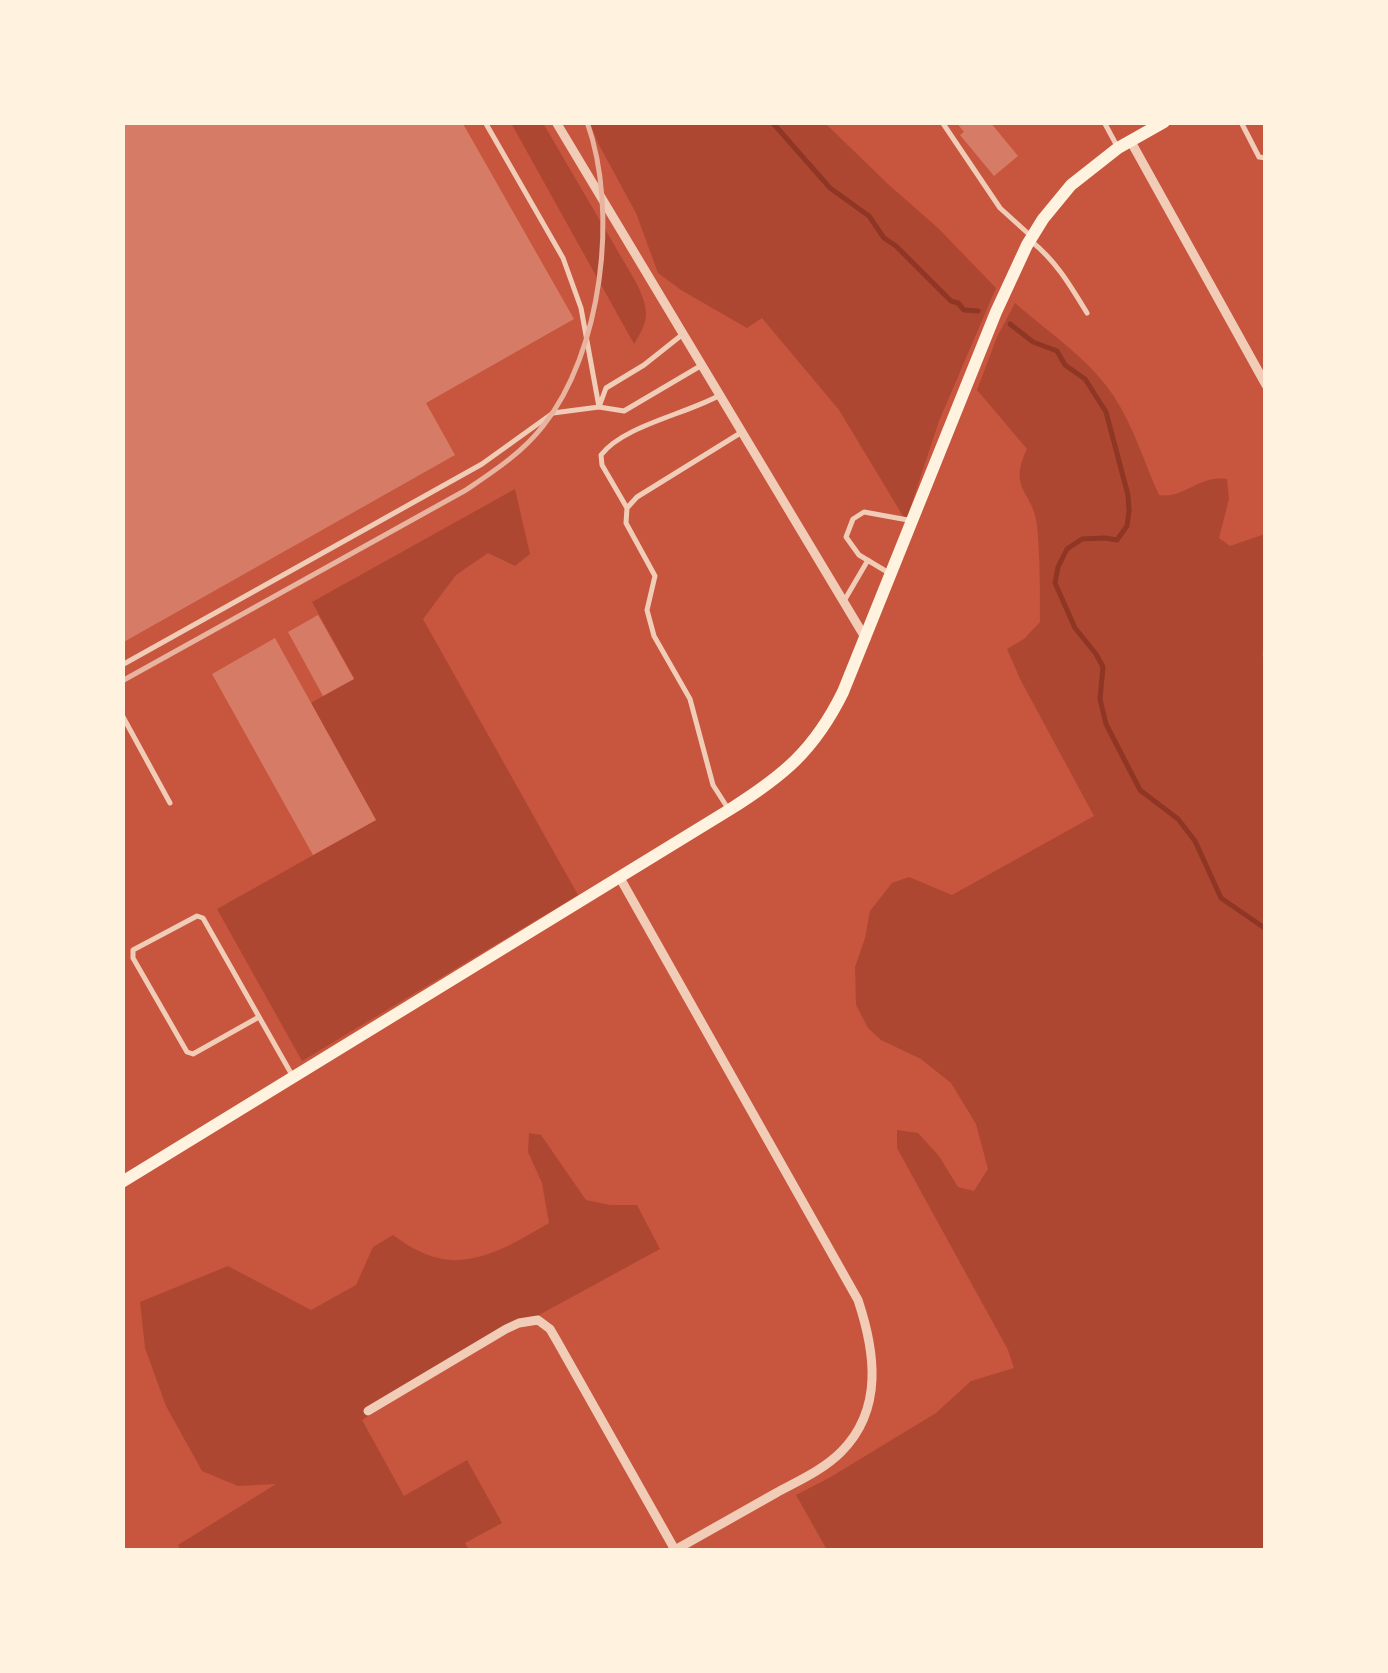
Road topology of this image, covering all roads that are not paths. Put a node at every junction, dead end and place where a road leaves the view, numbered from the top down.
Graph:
1 (486, 122) edge
2 (556, 122) edge
3 (942, 122) edge
4 (1104, 122) edge
5 (1164, 122) edge
6 (1241, 122) edge
7 (1124, 144) junction
8 (1266, 158) edge
9 (1031, 239) junction
10 (1087, 313) dead end
11 (683, 334) junction
12 (702, 365) junction
13 (1266, 385) edge
14 (720, 395) junction
15 (599, 407) junction
16 (742, 432) junction
17 (627, 508) junction
18 (913, 521) junction
19 (868, 560) junction
20 (892, 574) junction
21 (844, 602) junction
22 (866, 638) junction
23 (122, 666) edge
24 (122, 715) edge
25 (170, 803) dead end
26 (729, 810) junction
27 (620, 878) junction
28 (259, 1017) junction
29 (293, 1078) junction
30 (122, 1182) edge
31 (368, 1411) dead end
32 (675, 1550) edge

1 - 15 lane
2 - 11 street
3 - 9 lane
4 - 7 lane
5 - 7 main road
6 - 8 lane
7 - 9 main road
7 - 13 street
9 - 10 lane
9 - 18 main road
11 - 12 street
11 - 15 lane
12 - 14 street
12 - 15 lane
14 - 16 street
14 - 17 lane
15 - 23 lane
16 - 17 lane
16 - 21 street
17 - 26 lane
18 - 19 lane
18 - 20 main road
19 - 20 lane
19 - 21 lane
20 - 22 main road
21 - 22 street
22 - 26 main road
24 - 25 lane
26 - 27 main road
27 - 29 main road
27 - 32 street
28 - 28 lane
28 - 29 lane
29 - 30 main road
31 - 32 street

